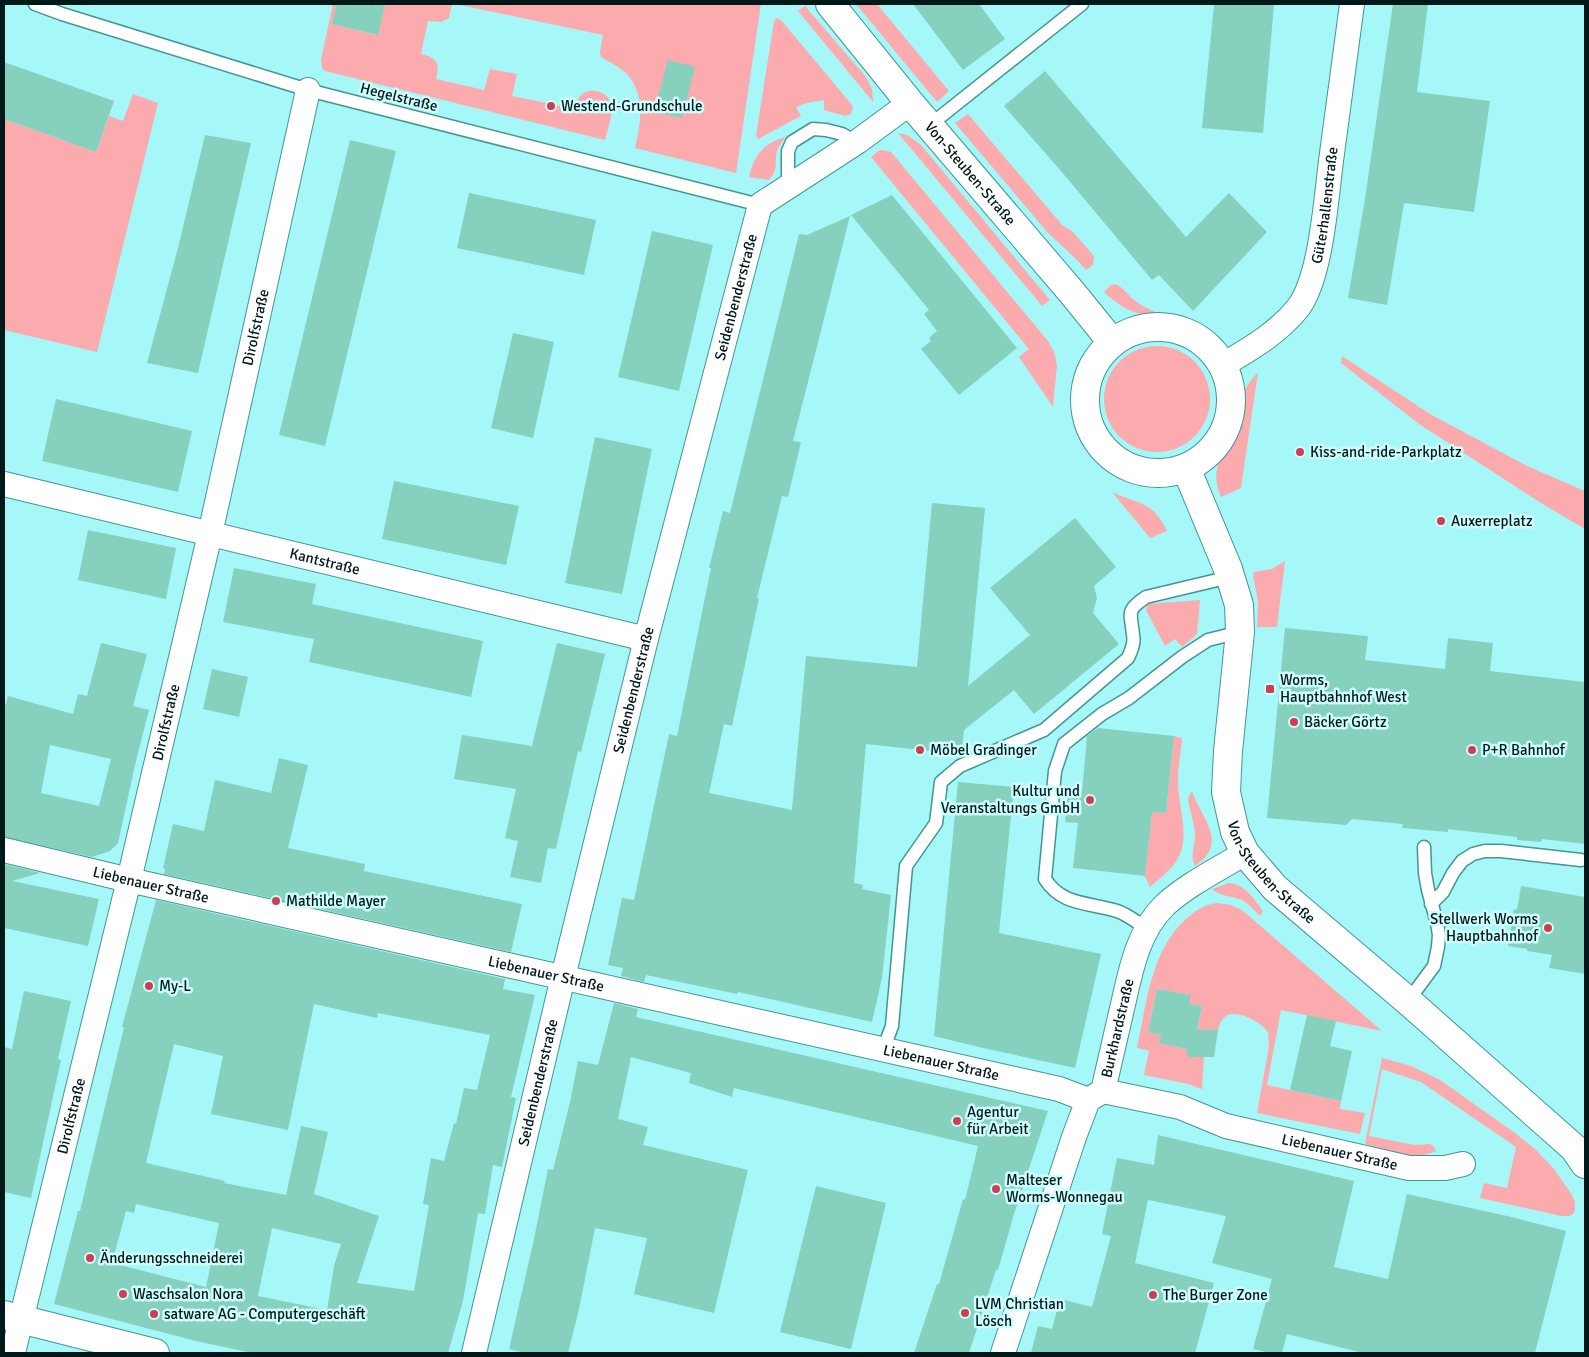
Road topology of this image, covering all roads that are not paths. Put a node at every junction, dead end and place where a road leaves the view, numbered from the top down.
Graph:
1 (35, 4) edge
2 (830, 4) edge
3 (1082, 4) edge
4 (1352, 4) edge
5 (308, 90) junction
6 (910, 103) junction
7 (930, 125) junction
8 (857, 142) junction
9 (788, 186) junction
10 (760, 205) junction
11 (1112, 342) junction
12 (1223, 365) junction
13 (1186, 468) junction
14 (4, 484) edge
15 (210, 534) junction
16 (1230, 577) junction
17 (1240, 632) junction
18 (646, 639) junction
19 (1424, 846) dead end
20 (4, 850) edge
21 (1245, 853) junction
22 (1581, 860) dead end
23 (129, 880) junction
24 (1431, 904) junction
25 (1147, 929) junction
26 (563, 977) junction
27 (1408, 1001) junction
28 (884, 1050) junction
29 (1096, 1095) junction
30 (1463, 1164) dead end
31 (1585, 1164) edge
32 (13, 1317) edge
33 (13, 1353) edge
34 (155, 1353) edge
35 (474, 1353) edge
36 (1002, 1353) edge

1 - 5 lane, Hegelstraße
2 - 6 street, Von-Steuben-Straße
3 - 7 lane
4 - 12 street, Güterhallenstraße
5 - 10 lane, Hegelstraße
5 - 15 street, Dirolfstraße
6 - 7 street, Von-Steuben-Straße
6 - 8 street
7 - 11 street, Von-Steuben-Straße
8 - 9 street
8 - 9 lane
9 - 10 street
10 - 18 street, Seidenbenderstraße
11 - 12 street
11 - 13 street
12 - 13 street
13 - 16 street, Von-Steuben-Straße
14 - 15 street, Kantstraße
15 - 18 street, Kantstraße
15 - 23 street, Dirolfstraße
16 - 17 street, Von-Steuben-Straße
16 - 28 lane
17 - 21 street, Von-Steuben-Straße
17 - 25 lane
18 - 26 street, Seidenbenderstraße
19 - 24 lane
20 - 23 street, Liebenauer Straße
21 - 25 street, Burkhardstraße
21 - 27 street, Von-Steuben-Straße
22 - 24 lane
23 - 26 street, Liebenauer Straße
23 - 32 street, Dirolfstraße
24 - 27 lane
25 - 29 street, Burkhardstraße
26 - 28 street, Liebenauer Straße
26 - 35 street, Seidenbenderstraße
27 - 31 street, Von-Steuben-Straße
28 - 29 street, Liebenauer Straße
29 - 30 street, Liebenauer Straße
29 - 36 street, Burkhardstraße
32 - 33 street, Dirolfstraße
32 - 34 street

